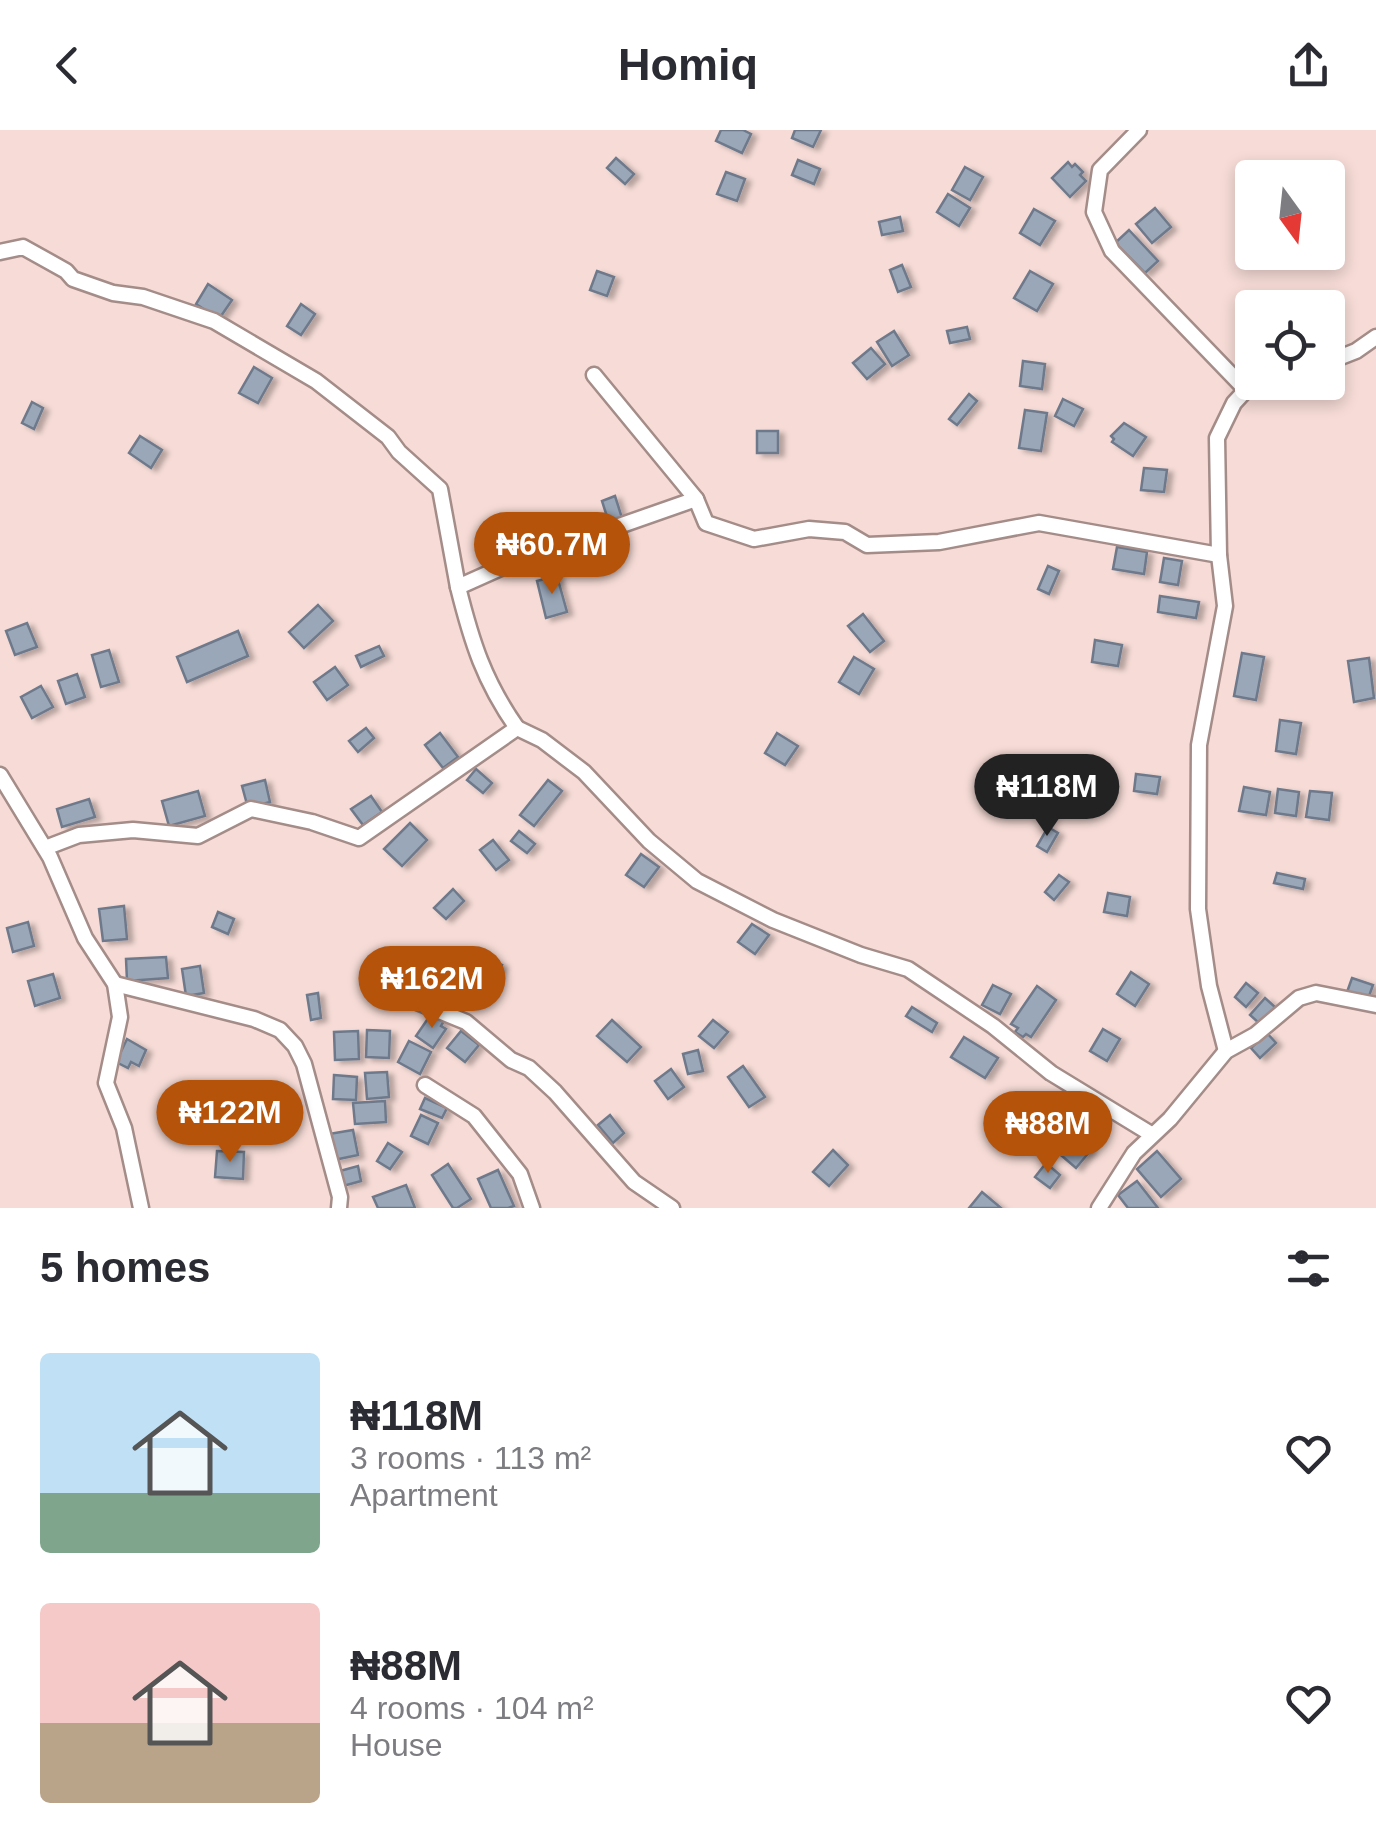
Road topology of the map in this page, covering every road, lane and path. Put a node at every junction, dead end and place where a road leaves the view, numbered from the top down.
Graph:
1 (1139, 130) edge
2 (0, 252) edge
3 (1376, 337) edge
4 (1345, 355) edge
5 (594, 375) dead end
6 (1235, 379) edge
7 (1237, 400) edge
8 (696, 499) junction
9 (1219, 555) junction
10 (458, 587) junction
11 (517, 728) junction
12 (0, 775) edge
13 (45, 848) junction
14 (115, 984) junction
15 (372, 984) dead end
16 (1376, 1005) edge
17 (1226, 1051) junction
18 (425, 1084) dead end
19 (1152, 1134) junction
20 (141, 1208) edge
21 (339, 1208) edge
22 (532, 1208) edge
23 (672, 1208) edge
24 (1100, 1208) edge

1 - 6 street
2 - 10 street
3 - 4 street
5 - 8 street
7 - 9 street
8 - 9 street
8 - 10 street
9 - 17 street
10 - 11 street
11 - 13 street
11 - 19 street
12 - 13 street
13 - 14 street
14 - 20 street
14 - 21 street
15 - 23 street
16 - 17 street
17 - 19 street
18 - 22 street
19 - 24 street

